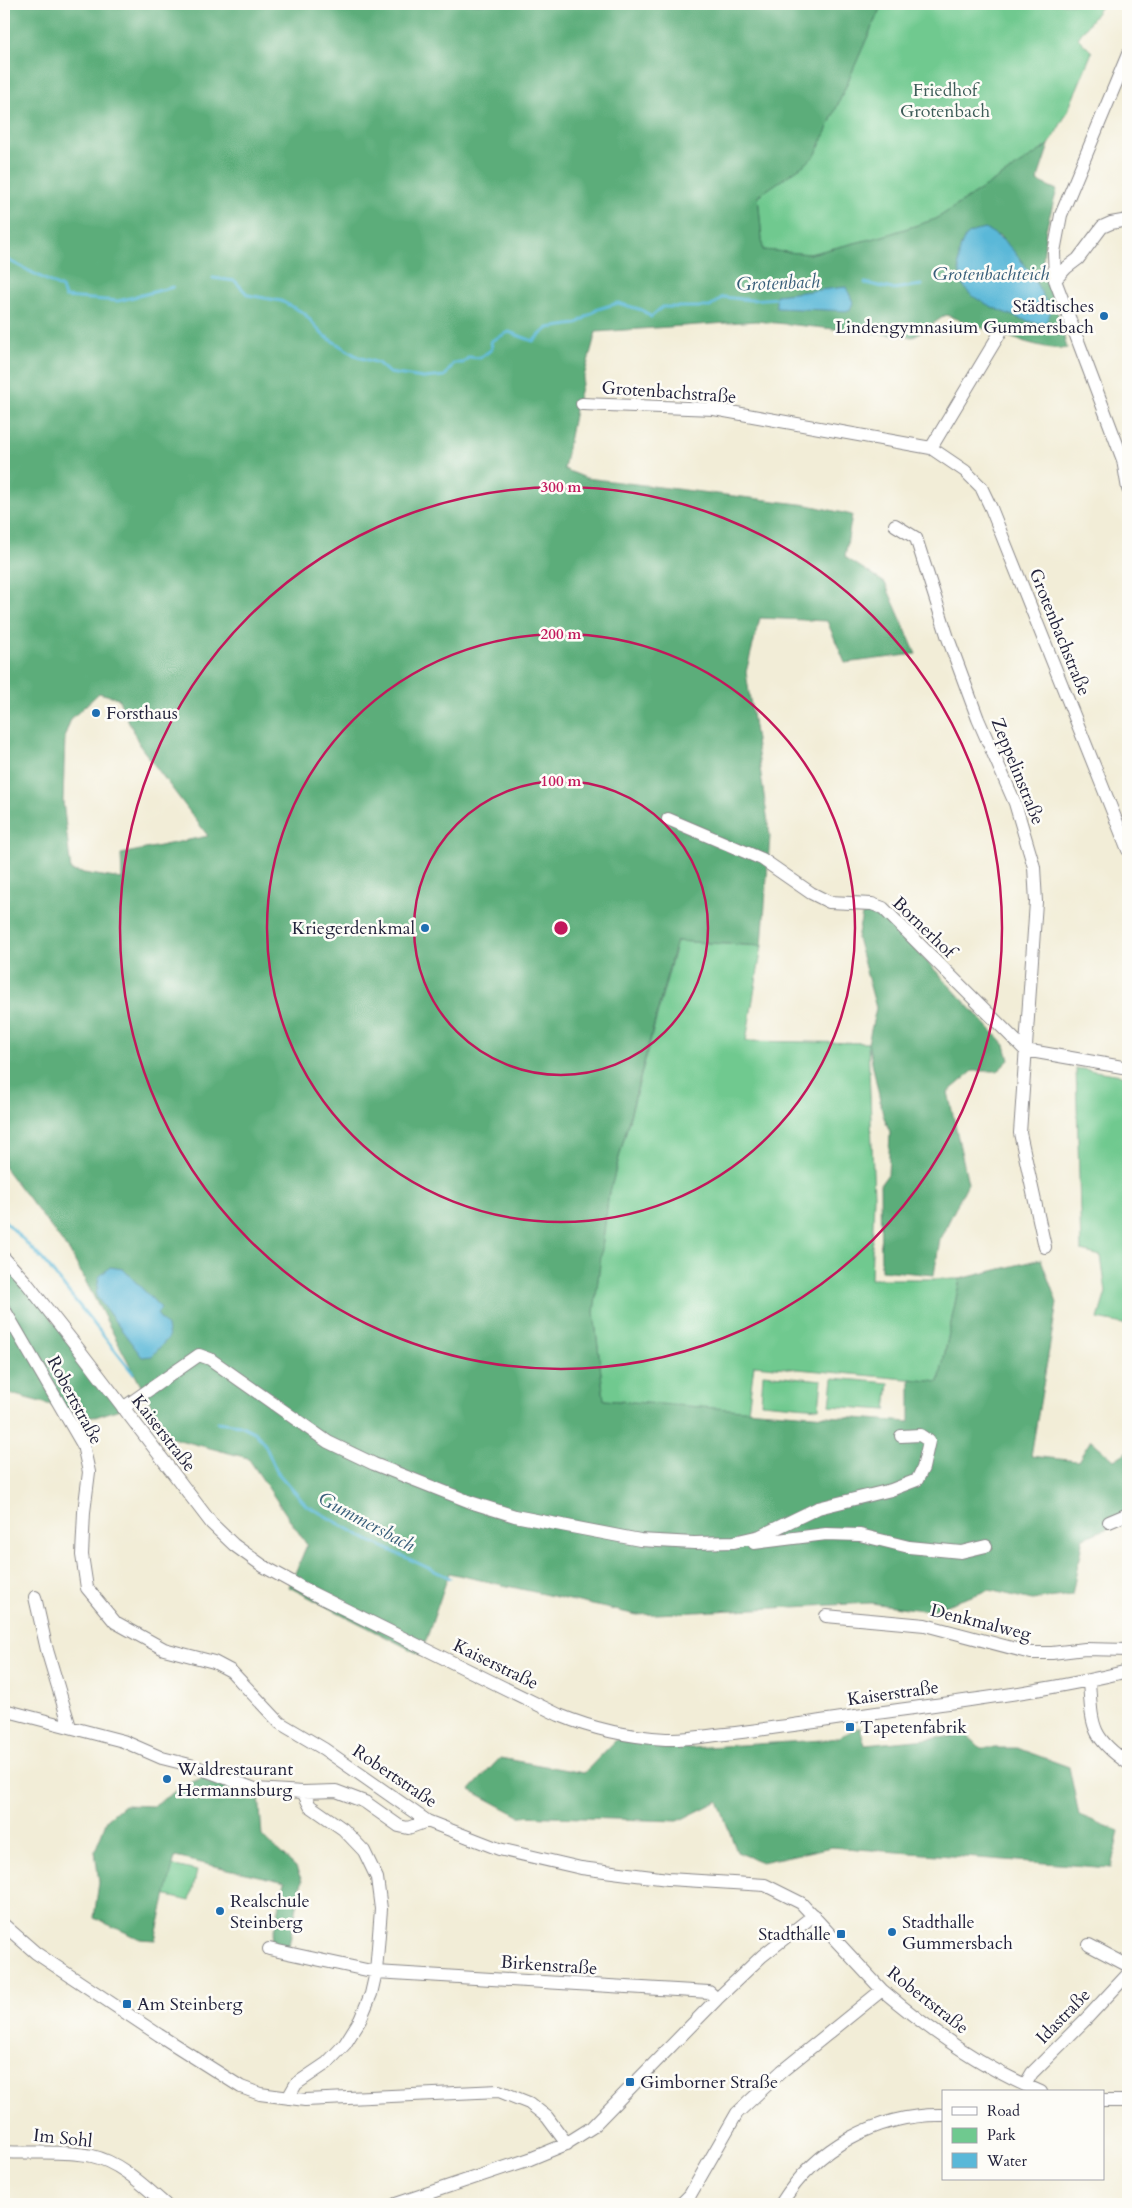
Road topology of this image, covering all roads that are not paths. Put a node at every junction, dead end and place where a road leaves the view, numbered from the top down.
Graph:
1 (1128, 54) edge
2 (1128, 220) edge
3 (1055, 280) junction
4 (1000, 333) dead end
5 (582, 404) dead end
6 (931, 448) junction
7 (1126, 460) edge
8 (1128, 489) edge
9 (895, 525) dead end
10 (668, 819) dead end
11 (1128, 850) edge
12 (1026, 1050) junction
13 (1128, 1068) edge
14 (1045, 1247) dead end
15 (4, 1258) edge
16 (4, 1309) edge
17 (123, 1408) junction
18 (901, 1436) dead end
19 (1128, 1514) edge
20 (1109, 1522) dead end
21 (734, 1542) junction
22 (986, 1546) dead end
23 (35, 1597) dead end
24 (826, 1616) dead end
25 (1128, 1650) edge
26 (1128, 1671) edge
27 (1089, 1681) junction
28 (4, 1710) edge
29 (70, 1727) junction
30 (1128, 1763) edge
31 (303, 1792) junction
32 (427, 1821) junction
33 (814, 1915) junction
34 (4, 1925) edge
35 (1089, 1945) dead end
36 (269, 1949) dead end
37 (1127, 1968) edge
38 (376, 1972) junction
39 (882, 1990) junction
40 (717, 1999) junction
41 (1025, 2085) junction
42 (1036, 2090) edge
43 (288, 2098) junction
44 (1128, 2101) edge
45 (1104, 2102) edge
46 (942, 2115) edge
47 (567, 2144) junction
48 (4, 2152) edge
49 (165, 2204) edge
50 (396, 2204) edge
51 (681, 2204) edge
52 (781, 2204) edge

1 - 3 street
2 - 3 street
3 - 7 street
4 - 6 street
5 - 6 street, Grotenbachstraße
6 - 11 street, Grotenbachstraße
7 - 8 street
9 - 12 street, Zeppelinstraße
10 - 12 street, Bornerhof
12 - 13 street
12 - 14 street
15 - 17 street, Kaiserstraße
16 - 32 street, Robertstraße
17 - 21 street
17 - 27 street, Kaiserstraße
18 - 21 street
19 - 20 street
21 - 22 street
23 - 29 street
24 - 25 street, Denkmalweg
26 - 27 street, Kaiserstraße
27 - 30 street
28 - 29 street
29 - 31 street
31 - 32 street
31 - 38 street
32 - 33 street, Robertstraße
33 - 39 street, Robertstraße
33 - 40 street
34 - 43 street
35 - 37 street
36 - 38 street, Birkenstraße
37 - 41 street, Idastraße
38 - 40 street, Birkenstraße
38 - 43 street
39 - 41 street, Robertstraße
39 - 51 street
40 - 47 street
41 - 42 street, Robertstraße
43 - 47 street
44 - 45 street
46 - 52 street
47 - 50 street
48 - 49 street, Im Sohl

